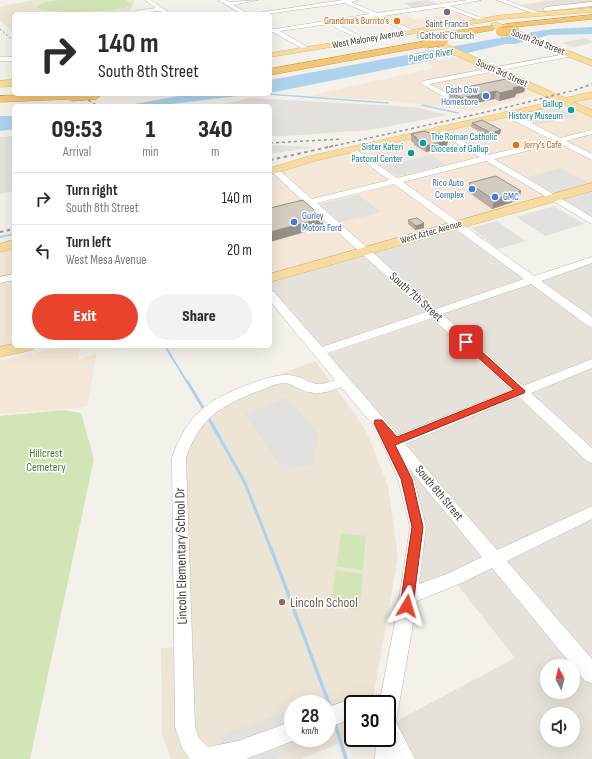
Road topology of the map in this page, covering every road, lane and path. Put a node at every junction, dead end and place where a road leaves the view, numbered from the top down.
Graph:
1 (148, 0) edge
2 (221, 0) edge
3 (255, 0) edge
4 (356, 0) edge
5 (432, 0) edge
6 (478, 0) edge
7 (500, 0) edge
8 (288, 1) edge
9 (345, 1) edge
10 (227, 4) junction
11 (592, 4) edge
12 (444, 5) junction
13 (301, 8) junction
14 (546, 8) dead end
15 (160, 9) junction
16 (592, 10) edge
17 (137, 12) dead end
18 (165, 12) edge
19 (242, 12) edge
20 (270, 12) edge
21 (537, 13) junction
22 (378, 15) junction
23 (592, 17) edge
24 (483, 20) junction
25 (592, 21) edge
26 (330, 22) junction
27 (502, 29) junction
28 (272, 30) edge
29 (516, 32) junction
30 (415, 36) junction
31 (364, 40) junction
32 (430, 41) junction
33 (444, 44) junction
34 (307, 49) junction
35 (272, 55) edge
36 (571, 55) junction
37 (0, 59) edge
38 (12, 59) edge
39 (592, 63) edge
40 (272, 65) edge
41 (495, 69) junction
42 (272, 72) edge
43 (0, 84) edge
44 (12, 84) edge
45 (0, 94) edge
46 (12, 94) edge
47 (592, 95) edge
48 (71, 96) edge
49 (446, 96) dead end
50 (0, 99) edge
51 (564, 101) junction
52 (508, 114) junction
53 (592, 114) edge
54 (439, 129) junction
55 (592, 132) edge
56 (560, 140) junction
57 (352, 149) junction
58 (592, 157) edge
59 (486, 158) junction
60 (272, 171) edge
61 (397, 181) junction
62 (592, 187) edge
63 (554, 198) junction
64 (310, 202) junction
65 (272, 212) edge
66 (592, 221) edge
67 (458, 225) junction
68 (12, 245) edge
69 (0, 248) edge
70 (365, 251) junction
71 (592, 260) edge
72 (12, 277) edge
73 (272, 277) edge
74 (0, 280) edge
75 (533, 280) junction
76 (272, 296) edge
77 (434, 313) junction
78 (592, 322) edge
79 (17, 348) edge
80 (0, 352) edge
81 (318, 352) junction
82 (592, 362) edge
83 (343, 381) junction
84 (521, 391) junction
85 (379, 423) junction
86 (395, 442) junction
87 (592, 457) edge
88 (592, 512) edge
89 (495, 559) junction
90 (408, 596) junction
91 (592, 674) edge
92 (386, 695) edge
93 (284, 734) edge
94 (396, 743) edge
95 (386, 747) edge
96 (385, 759) edge
97 (405, 759) edge

1 - 15 street
2 - 10 street
3 - 10 street
4 - 9 street
5 - 12 street
6 - 12 street
7 - 21 street
8 - 13 street
9 - 13 street
9 - 22 street
10 - 19 street
11 - 14 street
12 - 22 street
12 - 24 street
13 - 20 street
13 - 26 street
15 - 17 street
15 - 18 street
16 - 21 main road, West Maloney Avenue
21 - 24 main road, West Maloney Avenue
22 - 26 street
22 - 30 street
23 - 27 highway
24 - 29 main road, South 2nd Street
24 - 30 main road, West Maloney Avenue
25 - 29 highway
26 - 28 street
26 - 31 street
27 - 29 highway, bridge
27 - 32 highway
27 - 33 highway
28 - 34 street
29 - 36 main road, South 2nd Street
30 - 31 main road, West Maloney Avenue
30 - 32 highway
30 - 33 main road, South 3rd Street
30 - 40 highway
31 - 34 main road, West Maloney Avenue
32 - 33 highway, bridge
32 - 42 highway
33 - 41 main road, South 3rd Street
34 - 35 main road, West Maloney Avenue
36 - 39 main road, South 2nd Street
36 - 41 street
37 - 38 street
41 - 49 street
41 - 51 main road, South 3rd Street
43 - 44 main road
45 - 46 highway
47 - 51 main road
48 - 50 highway, bridge
51 - 52 main road
51 - 53 main road, South 3rd Street
52 - 54 main road
52 - 56 street
54 - 57 main road
54 - 59 street
55 - 56 street
56 - 58 street
56 - 59 street
57 - 60 main road
57 - 61 street
59 - 61 street
59 - 63 street
60 - 64 street, South 7th Street
61 - 64 street
61 - 67 street
62 - 63 main road, West Aztec Avenue
63 - 66 street
63 - 67 main road, West Aztec Avenue
64 - 65 street
64 - 70 street, South 7th Street
67 - 70 main road, West Aztec Avenue
67 - 75 street
68 - 69 main road
70 - 73 main road, West Aztec Avenue
70 - 77 street, South 7th Street
71 - 75 street
72 - 74 street
75 - 77 street
75 - 78 street
76 - 81 street, South 8th Street
77 - 81 street
77 - 84 street, South 7th Street
79 - 80 main road
81 - 83 street, South 8th Street
82 - 84 street
83 - 85 street, South 8th Street
83 - 93 street, Lincoln Elementary School Dr
84 - 86 street
84 - 87 street, South 7th Street
85 - 86 street, South 8th Street
85 - 90 street
86 - 89 street, South 8th Street
88 - 89 street
89 - 90 street
89 - 91 street, South 8th Street
90 - 92 street
94 - 97 street
95 - 96 street

